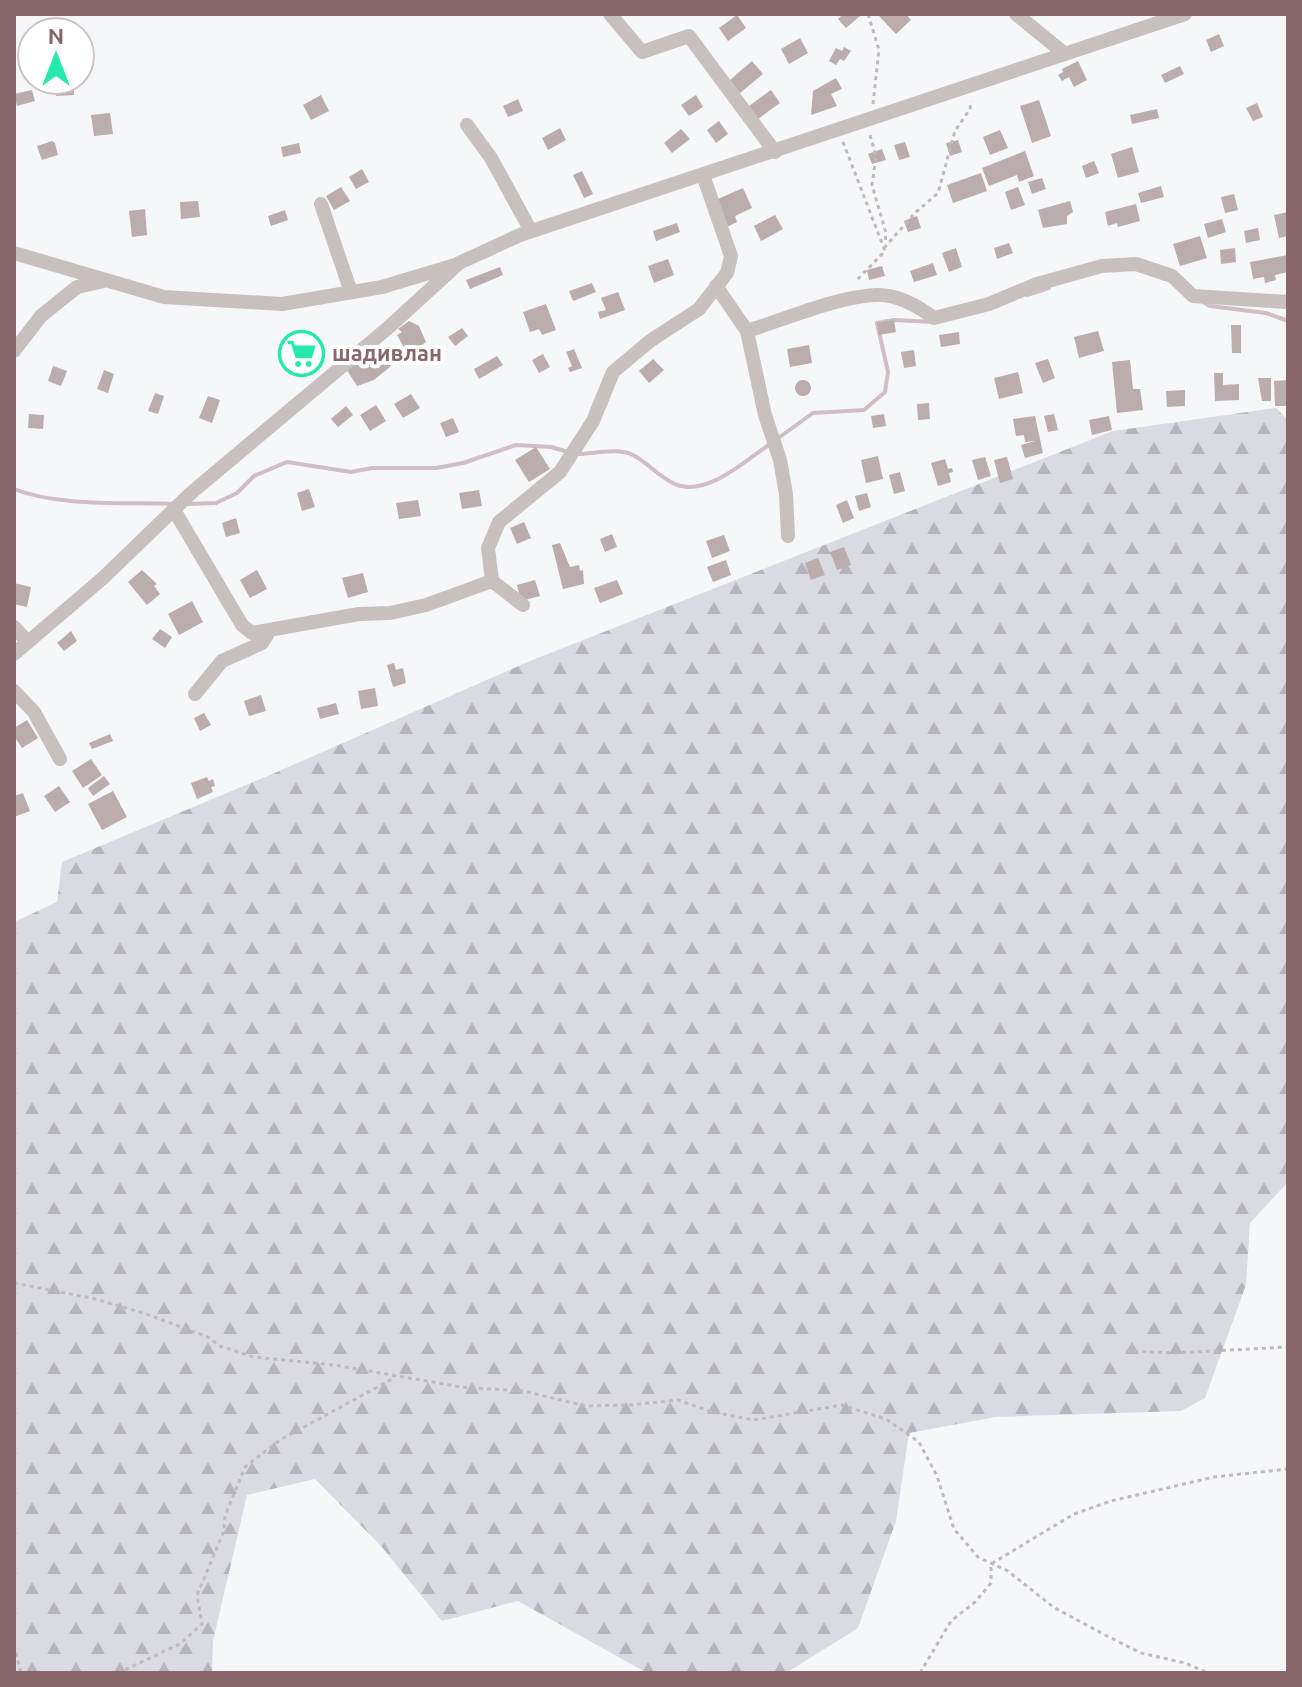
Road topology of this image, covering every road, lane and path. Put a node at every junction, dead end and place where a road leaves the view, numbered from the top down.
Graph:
1 (610, 14) edge
2 (868, 14) edge
3 (1016, 14) edge
4 (1185, 14) edge
5 (1065, 54) junction
6 (973, 85) junction
7 (870, 120) junction
8 (467, 125) dead end
9 (839, 130) junction
10 (775, 152) junction
11 (703, 175) junction
12 (321, 204) dead end
13 (531, 231) junction
14 (884, 248) junction
15 (14, 253) edge
16 (459, 263) junction
17 (108, 280) junction
18 (854, 283) dead end
19 (716, 286) junction
20 (351, 292) junction
21 (1288, 302) edge
22 (747, 331) junction
23 (14, 351) edge
24 (174, 510) junction
25 (788, 536) dead end
26 (492, 581) junction
27 (523, 605) dead end
28 (14, 627) edge
29 (270, 630) junction
30 (28, 642) junction
31 (14, 654) edge
32 (14, 691) edge
33 (195, 694) dead end
34 (60, 759) dead end
35 (14, 1283) edge
36 (1288, 1347) edge
37 (1126, 1351) dead end
38 (394, 1378) junction
39 (1288, 1469) edge
40 (991, 1564) junction
41 (14, 1645) edge
42 (21, 1673) edge
43 (118, 1673) edge
44 (920, 1673) edge
45 (1208, 1673) edge

1 - 10 street
2 - 7 path
3 - 5 street
4 - 5 street
5 - 6 street
6 - 7 street
6 - 14 path
7 - 9 street
7 - 14 path
8 - 13 street
9 - 10 street
9 - 14 path
10 - 11 street
11 - 13 street
11 - 19 street
12 - 20 street
13 - 16 street
14 - 18 path
15 - 17 street
16 - 20 street
16 - 24 street
17 - 20 street
17 - 23 street
19 - 22 street
19 - 26 street
21 - 22 street
22 - 25 street
24 - 29 street
24 - 30 street
26 - 27 street
26 - 29 street
28 - 30 street
29 - 33 street
30 - 31 street
32 - 34 street
35 - 38 path
36 - 37 path
38 - 40 path
38 - 43 path
39 - 40 path
40 - 44 path
40 - 45 path
41 - 42 path

